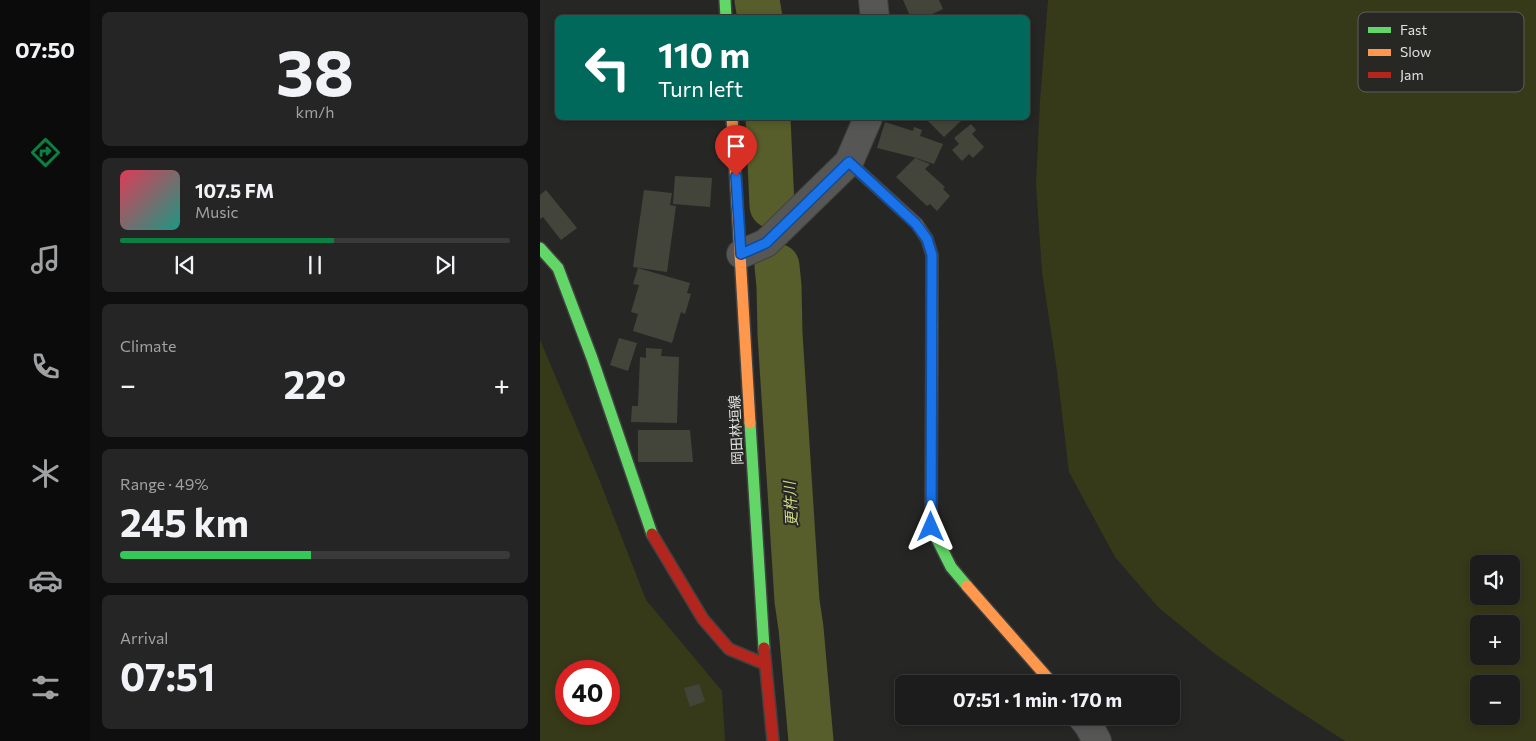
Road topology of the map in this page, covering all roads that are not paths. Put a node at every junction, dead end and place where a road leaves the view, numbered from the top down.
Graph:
1 (725, 0) edge
2 (873, 0) edge
3 (726, 15) edge
4 (875, 15) edge
5 (732, 120) edge
6 (867, 120) edge
7 (849, 162) junction
8 (540, 248) edge
9 (741, 254) junction
10 (764, 664) junction
11 (1045, 675) edge
12 (1089, 725) edge
13 (773, 741) edge
14 (1097, 741) edge

1 - 3 street
2 - 4 street
5 - 9 street, 岡田林垣線
6 - 7 street
7 - 9 street
7 - 11 street
8 - 10 street
9 - 10 street, 岡田林垣線
10 - 13 street, 岡田林垣線
12 - 14 street

